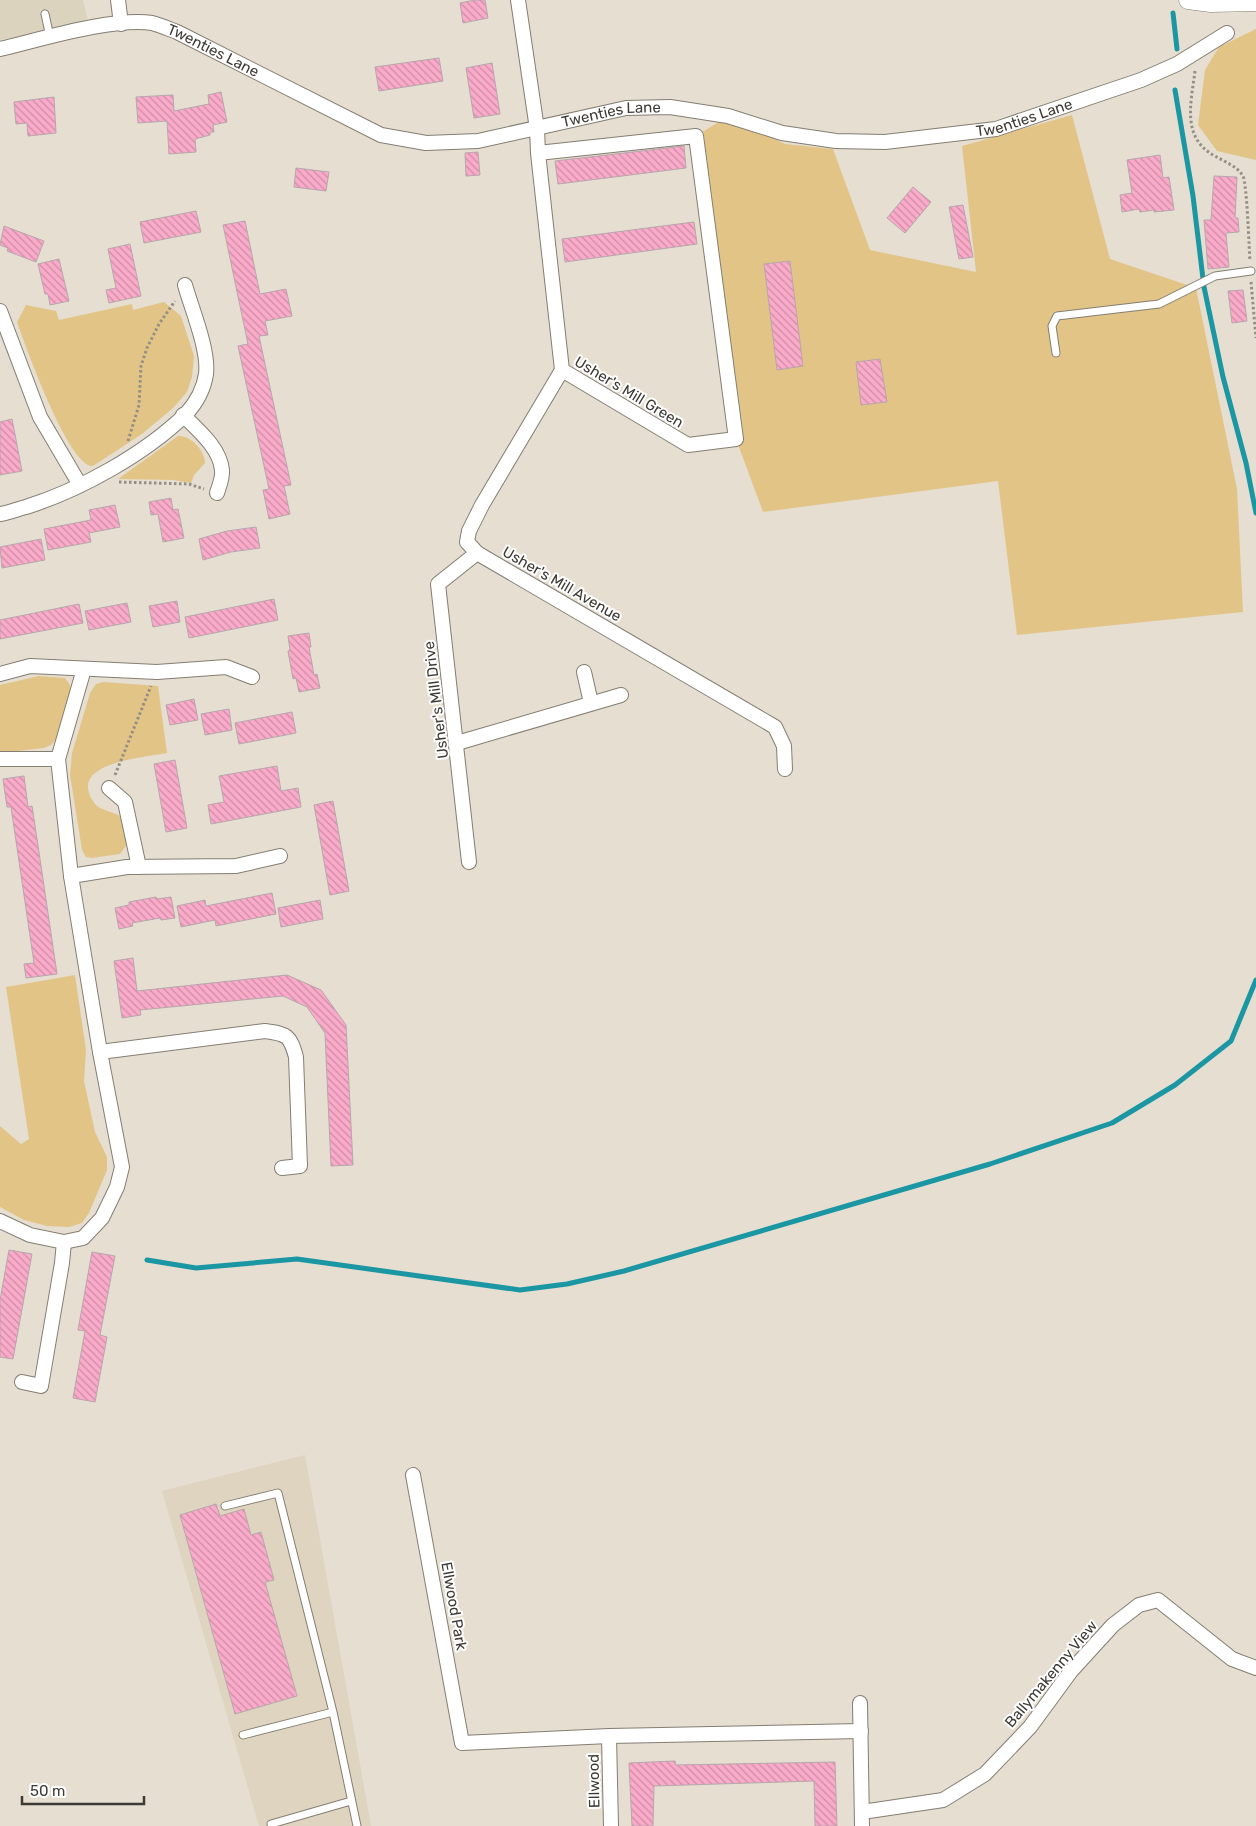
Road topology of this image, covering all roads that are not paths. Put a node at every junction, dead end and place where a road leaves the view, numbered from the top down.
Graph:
1 (118, 0) edge
2 (518, 0) edge
3 (1188, 0) edge
4 (1256, 2) edge
5 (45, 14) dead end
6 (121, 24) junction
7 (1228, 33) dead end
8 (50, 37) junction
9 (0, 48) edge
10 (537, 129) junction
11 (538, 153) junction
12 (1251, 271) road end
13 (185, 285) road end
14 (0, 311) edge
15 (1056, 353) dead end
16 (562, 370) junction
17 (184, 415) junction
18 (80, 485) junction
19 (217, 493) road end
20 (0, 514) edge
21 (478, 553) junction
22 (84, 669) junction
23 (584, 672) dead end
24 (0, 674) edge
25 (252, 677) dead end
26 (621, 695) dead end
27 (591, 704) junction
28 (457, 743) junction
29 (0, 759) edge
30 (58, 759) junction
31 (785, 769) dead end
32 (110, 788) road end
33 (280, 856) dead end
34 (469, 862) dead end
35 (139, 867) junction
36 (71, 876) junction
37 (100, 1052) junction
38 (282, 1168) dead end
39 (0, 1221) edge
40 (64, 1242) junction
41 (22, 1382) dead end
42 (413, 1475) dead end
43 (226, 1506) dead end
44 (1256, 1668) edge
45 (860, 1703) dead end
46 (333, 1712) junction
47 (860, 1731) junction
48 (242, 1735) dead end
49 (609, 1736) junction
50 (352, 1800) junction
51 (862, 1819) edge
52 (271, 1824) dead end
53 (357, 1826) edge
54 (611, 1826) edge

1 - 6 street
2 - 10 street, Usher's Mill Green
3 - 4 street
5 - 8 lane
6 - 8 street, Twenties Lane
6 - 10 street, Twenties Lane
7 - 10 street, Twenties Lane
8 - 9 street, Twenties Lane
10 - 11 street, Usher's Mill Green
11 - 16 street, Usher's Mill Green
11 - 16 street, Usher's Mill Green
12 - 15 lane
13 - 17 street
14 - 18 street
16 - 21 street, Usher's Mill Avenue
17 - 18 street
17 - 19 street
18 - 20 street
21 - 28 street, Usher's Mill Drive
21 - 31 street, Usher's Mill Avenue
22 - 24 street
22 - 25 street
22 - 30 street
23 - 27 street
26 - 27 street
27 - 28 street
28 - 34 street, Usher's Mill Drive
29 - 30 street
30 - 36 street
32 - 35 street
33 - 35 street
35 - 36 street
36 - 37 street
37 - 38 street
37 - 40 street
39 - 40 street
40 - 41 street
42 - 49 street, Ellwood Park
43 - 46 lane
44 - 51 street, Ballymakenny View
45 - 47 street
46 - 48 lane
46 - 50 lane
47 - 49 street
47 - 51 street
49 - 54 street, Ellwood
50 - 52 lane
50 - 53 lane

